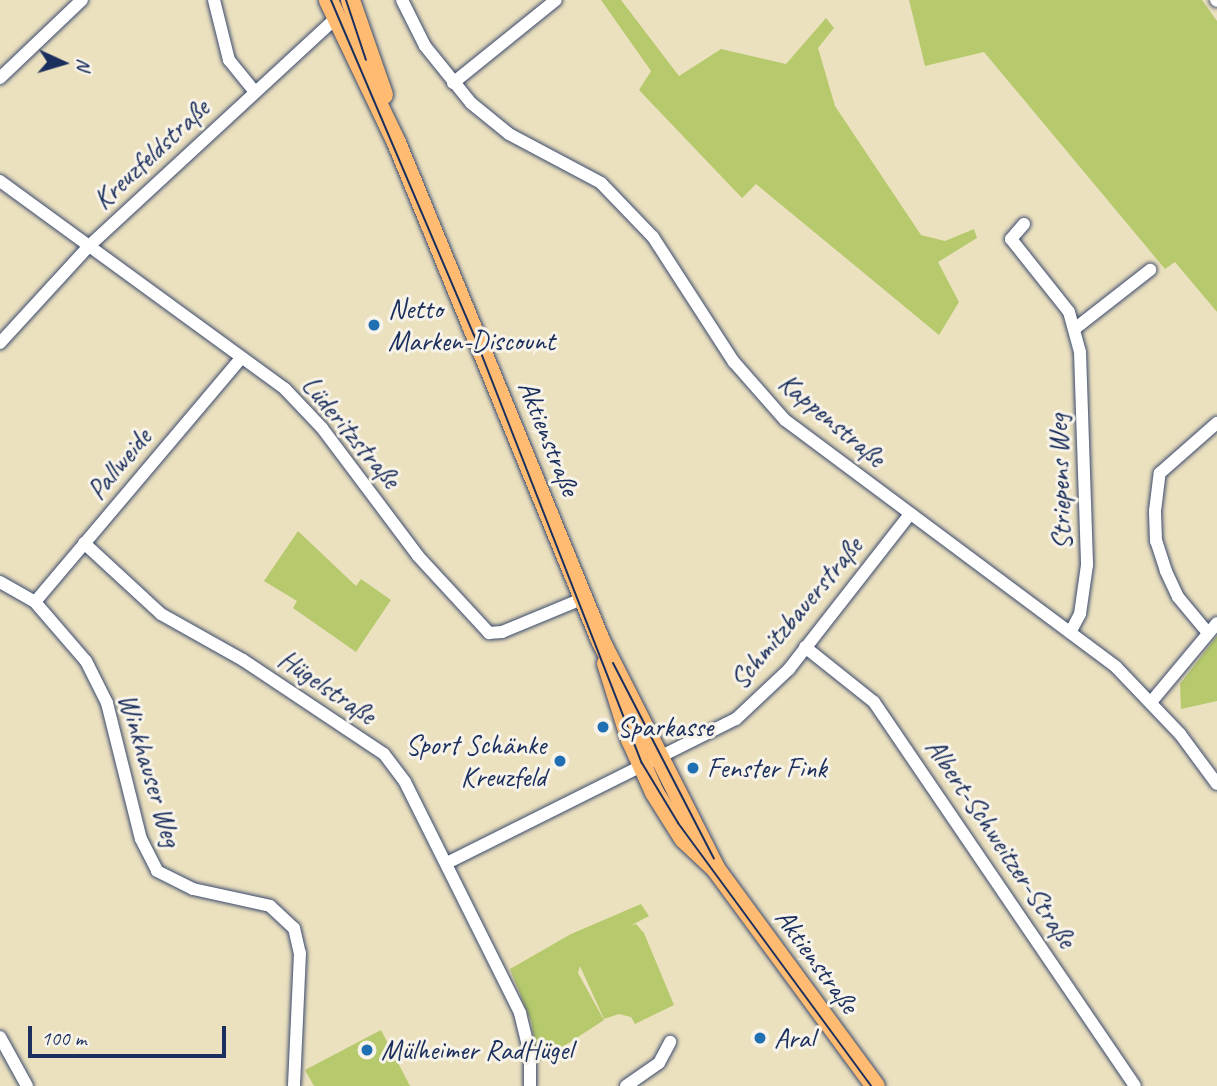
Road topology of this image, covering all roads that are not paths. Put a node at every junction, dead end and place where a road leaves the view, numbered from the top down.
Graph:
1 (82, 0) edge
2 (214, 0) edge
3 (402, 0) edge
4 (556, 0) edge
5 (341, 6) edge
6 (0, 78) edge
7 (453, 83) junction
8 (254, 90) junction
9 (0, 181) edge
10 (1024, 225) dead end
11 (89, 246) junction
12 (1150, 270) dead end
13 (1077, 327) junction
14 (0, 343) edge
15 (241, 358) junction
16 (1217, 423) edge
17 (910, 514) junction
18 (84, 543) junction
19 (0, 582) edge
20 (584, 598) junction
21 (35, 602) junction
22 (1212, 628) edge
23 (1070, 633) junction
24 (600, 640) junction
25 (805, 647) junction
26 (1151, 702) junction
27 (660, 755) junction
28 (640, 764) junction
29 (1217, 784) edge
30 (447, 863) junction
31 (715, 868) junction
32 (0, 1037) edge
33 (670, 1042) dead end
34 (27, 1086) edge
35 (294, 1086) edge
36 (530, 1086) edge
37 (626, 1086) edge
38 (875, 1086) edge
39 (1135, 1086) edge

1 - 6 street
2 - 8 street
3 - 7 street, Kappenstraße
4 - 7 street
5 - 8 street, Kreuzfeldstraße
5 - 20 main road, Aktienstraße
7 - 17 street, Kappenstraße
8 - 11 street, Kreuzfeldstraße
9 - 11 street, Lüderitzstraße
10 - 13 street
11 - 14 street, Kreuzfeldstraße
11 - 15 street, Lüderitzstraße
12 - 13 street
13 - 23 street, Striepens Weg
15 - 18 street, Pallweide
15 - 20 street, Lüderitzstraße
16 - 22 street
17 - 23 street, Kappenstraße
17 - 25 street, Schmitzbauerstraße
18 - 21 street, Pallweide
18 - 30 street, Hügelstraße
19 - 21 street, Winkhauser Weg
20 - 24 main road, Aktienstraße
21 - 35 street, Winkhauser Weg
22 - 26 street
23 - 26 street, Kappenstraße
24 - 27 main road, Aktienstraße
24 - 28 main road, Aktienstraße
25 - 27 street, Schmitzbauerstraße
25 - 39 street, Albert-Schweitzer-Straße
26 - 29 street, Kappenstraße
27 - 28 street, Schmitzbauerstraße
27 - 31 main road, Aktienstraße
28 - 30 street, Schmitzbauerstraße
28 - 31 main road, Aktienstraße
30 - 36 street, Hügelstraße
31 - 38 main road, Aktienstraße
32 - 34 street
33 - 37 street

